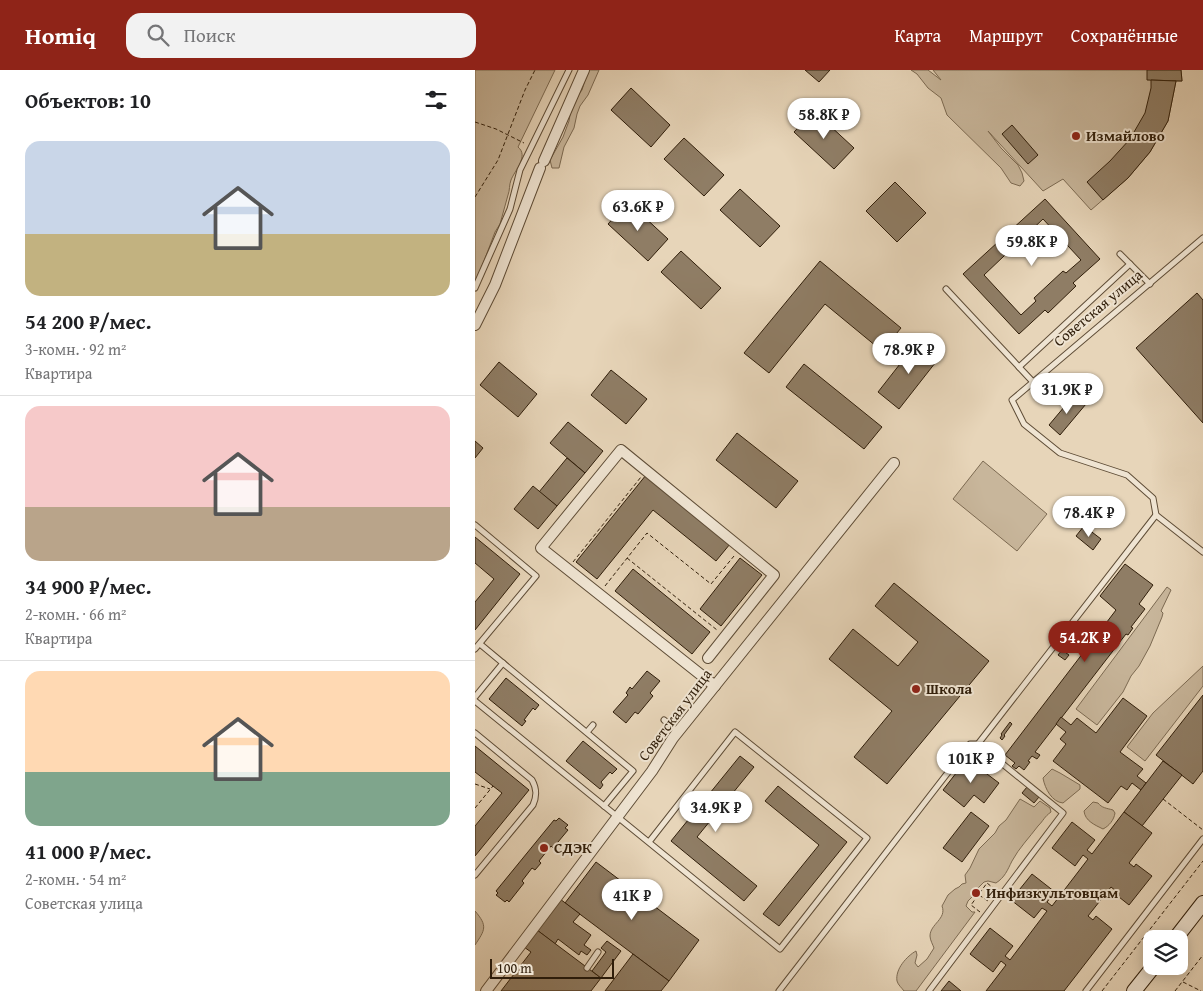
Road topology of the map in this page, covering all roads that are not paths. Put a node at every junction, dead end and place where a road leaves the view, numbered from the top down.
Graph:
1 (569, 70) edge
2 (585, 70) edge
3 (1203, 238) edge
4 (1120, 254) dead end
5 (1130, 264) junction
6 (1150, 284) junction
7 (475, 288) edge
8 (946, 289) dead end
9 (475, 324) edge
10 (1019, 367) junction
11 (1033, 382) junction
12 (894, 463) dead end
13 (1156, 515) junction
14 (475, 525) edge
15 (1203, 552) edge
16 (480, 644) junction
17 (475, 650) edge
18 (708, 658) dead end
19 (503, 663) junction
20 (715, 686) junction
21 (475, 697) edge
22 (475, 702) edge
23 (664, 720) dead end
24 (593, 725) dead end
25 (587, 732) junction
26 (678, 732) junction
27 (475, 733) edge
28 (978, 744) junction
29 (604, 806) junction
30 (617, 817) junction
31 (1203, 839) edge
32 (649, 842) junction
33 (475, 875) edge
34 (1203, 903) edge
35 (1182, 930) edge
36 (598, 952) dead end
37 (587, 968) dead end
38 (1147, 975) edge
39 (486, 991) edge
40 (779, 991) edge
41 (929, 991) edge
42 (1086, 991) edge
43 (1134, 991) edge

1 - 7 lane
2 - 9 street
3 - 6 lane, Советская улица
4 - 5 lane
5 - 6 lane
5 - 10 lane
6 - 11 lane, Советская улица
8 - 10 lane
10 - 11 lane
11 - 13 lane, Советская улица
12 - 20 street, Советская улица
13 - 15 lane
13 - 28 lane
14 - 16 lane
16 - 17 lane
16 - 19 lane
18 - 20 street
19 - 21 lane
19 - 25 lane
20 - 26 street, Советская улица
22 - 29 lane
23 - 26 lane
24 - 25 lane
25 - 29 lane
26 - 30 street, Советская улица
27 - 33 lane
28 - 40 lane
28 - 41 lane
29 - 30 lane
30 - 32 lane
30 - 39 street, Советская улица
31 - 42 lane
32 - 32 lane
34 - 35 main road
36 - 37 lane
38 - 43 main road

